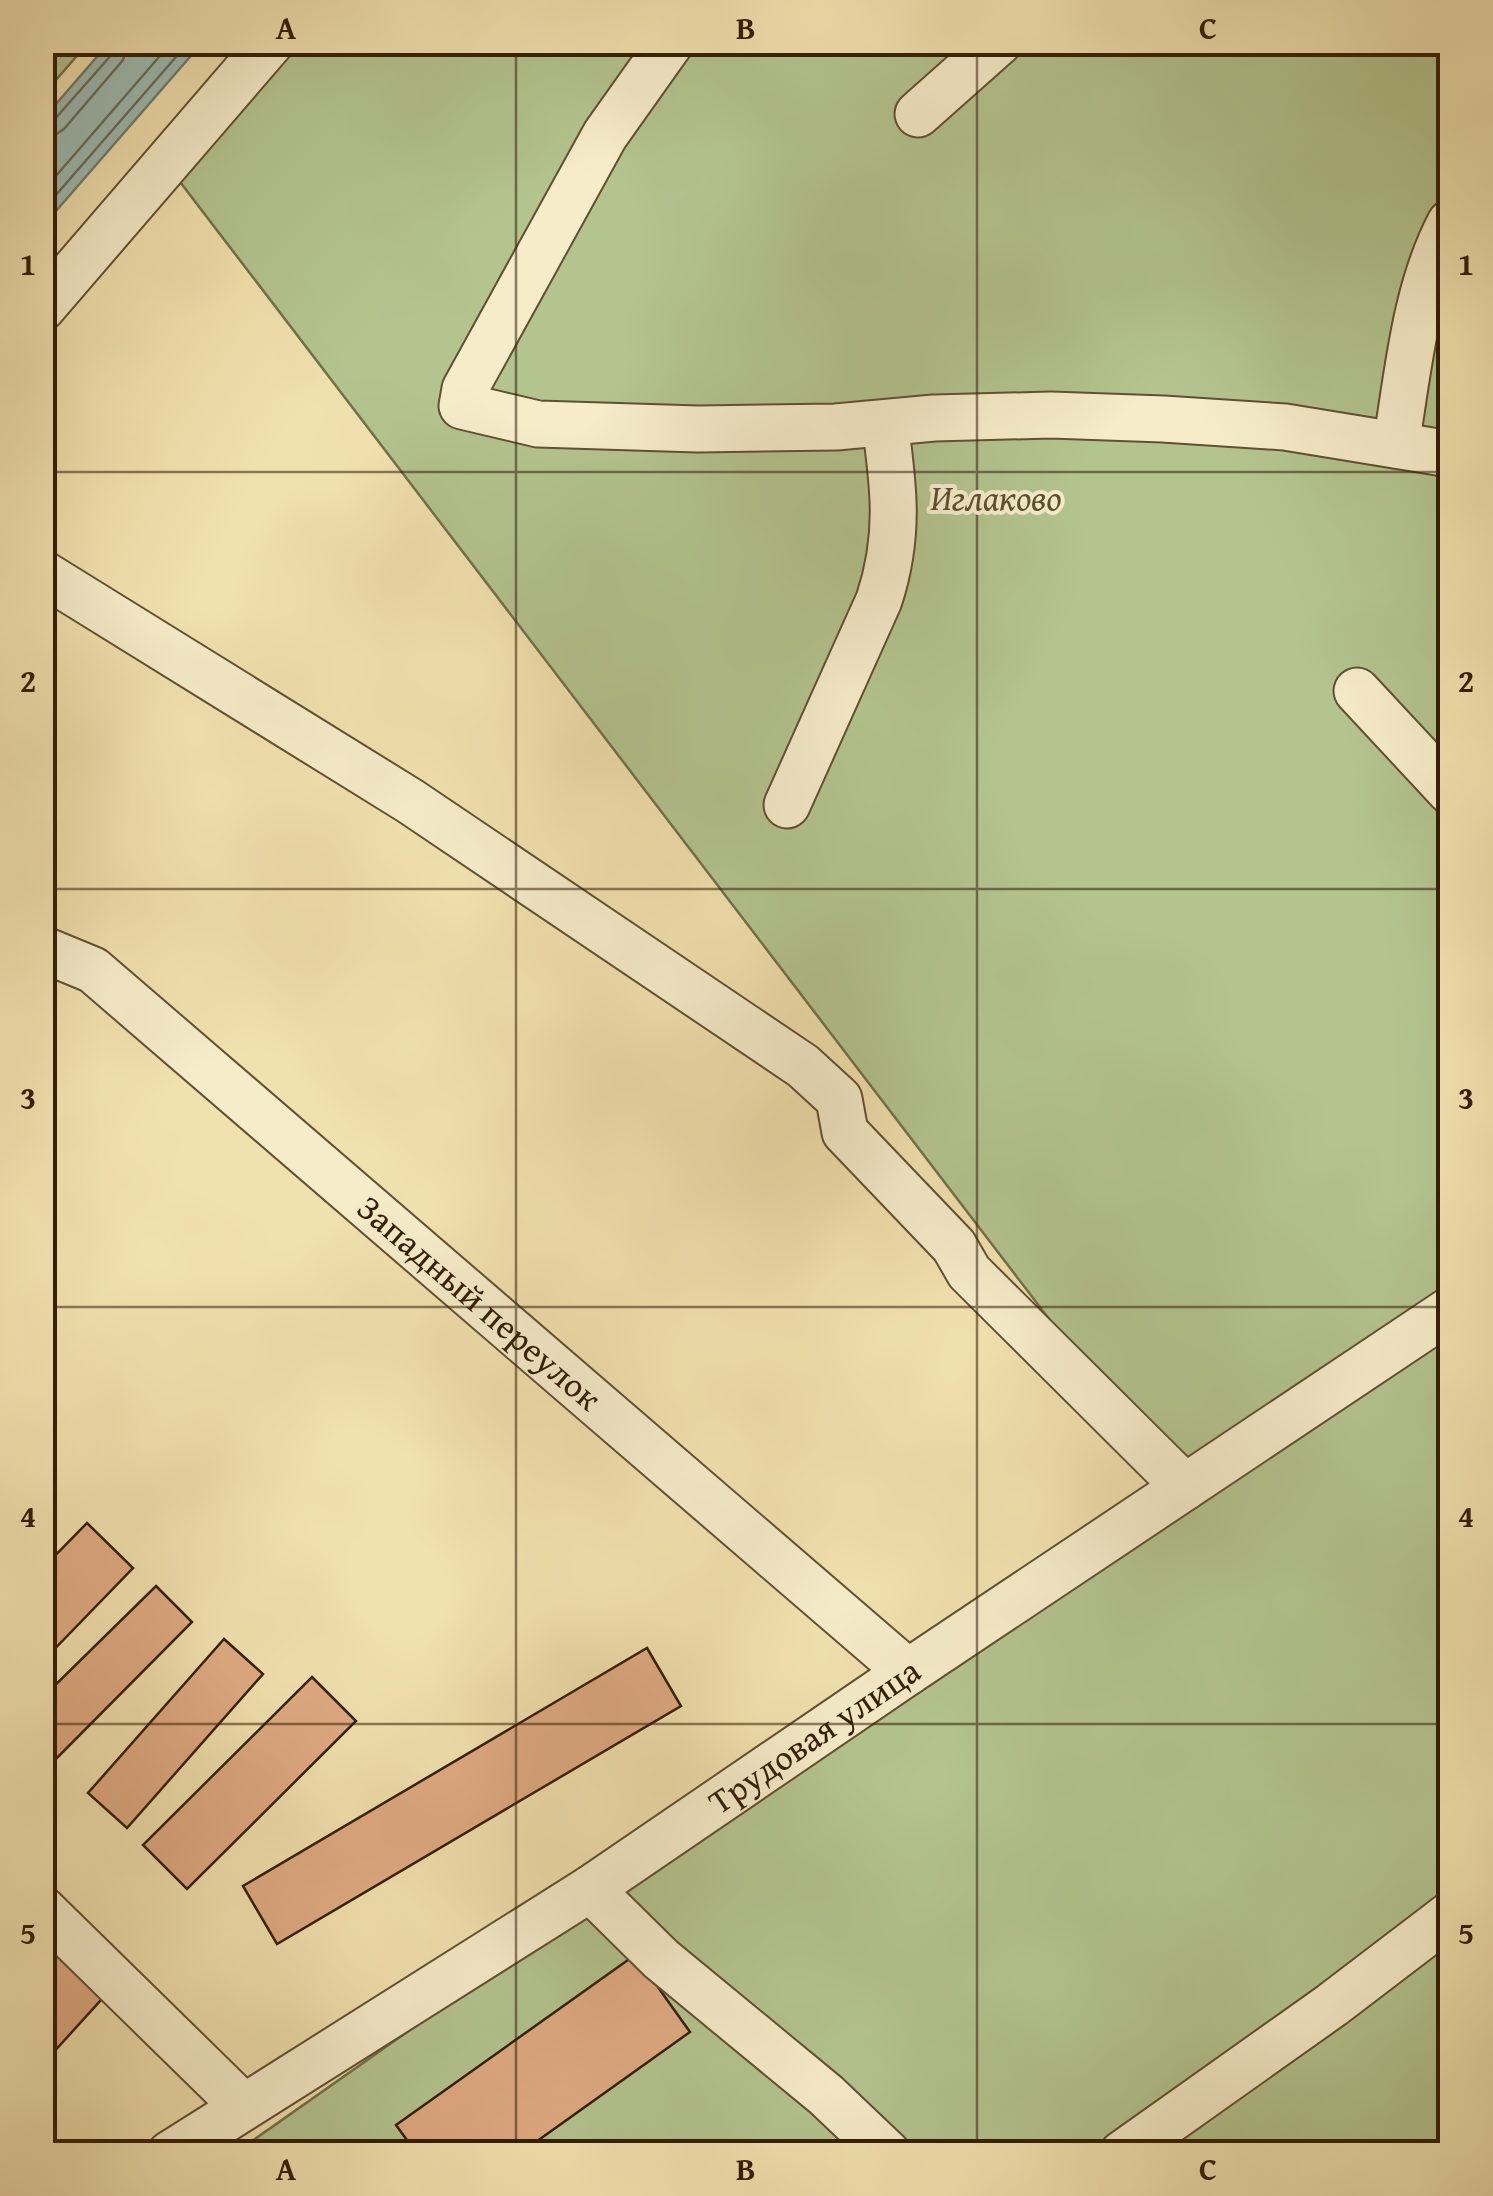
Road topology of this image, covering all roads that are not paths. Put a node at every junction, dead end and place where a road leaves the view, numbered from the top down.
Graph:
1 (271, 42) edge
2 (672, 42) edge
3 (1000, 42) edge
4 (918, 114) dead end
5 (1450, 223) edge
6 (42, 308) edge
7 (884, 423) junction
8 (1396, 445) junction
9 (1450, 454) edge
10 (42, 573) edge
11 (1357, 691) dead end
12 (1450, 791) edge
13 (788, 806) dead end
14 (42, 949) edge
15 (1450, 1310) edge
16 (1185, 1488) junction
17 (908, 1672) junction
18 (590, 1889) junction
19 (42, 1910) edge
20 (1450, 1915) edge
21 (207, 2136) edge
22 (888, 2154) edge
23 (1122, 2154) edge

1 - 6 street
2 - 7 street
3 - 4 street
5 - 8 street
7 - 8 street
7 - 13 street
8 - 9 street
10 - 16 street
11 - 12 street
14 - 17 street, Западный переулок
15 - 16 street, Трудовая улица
16 - 17 street, Трудовая улица
17 - 18 street, Трудовая улица
18 - 21 street, Трудовая улица
18 - 22 street
19 - 21 street
20 - 23 street

